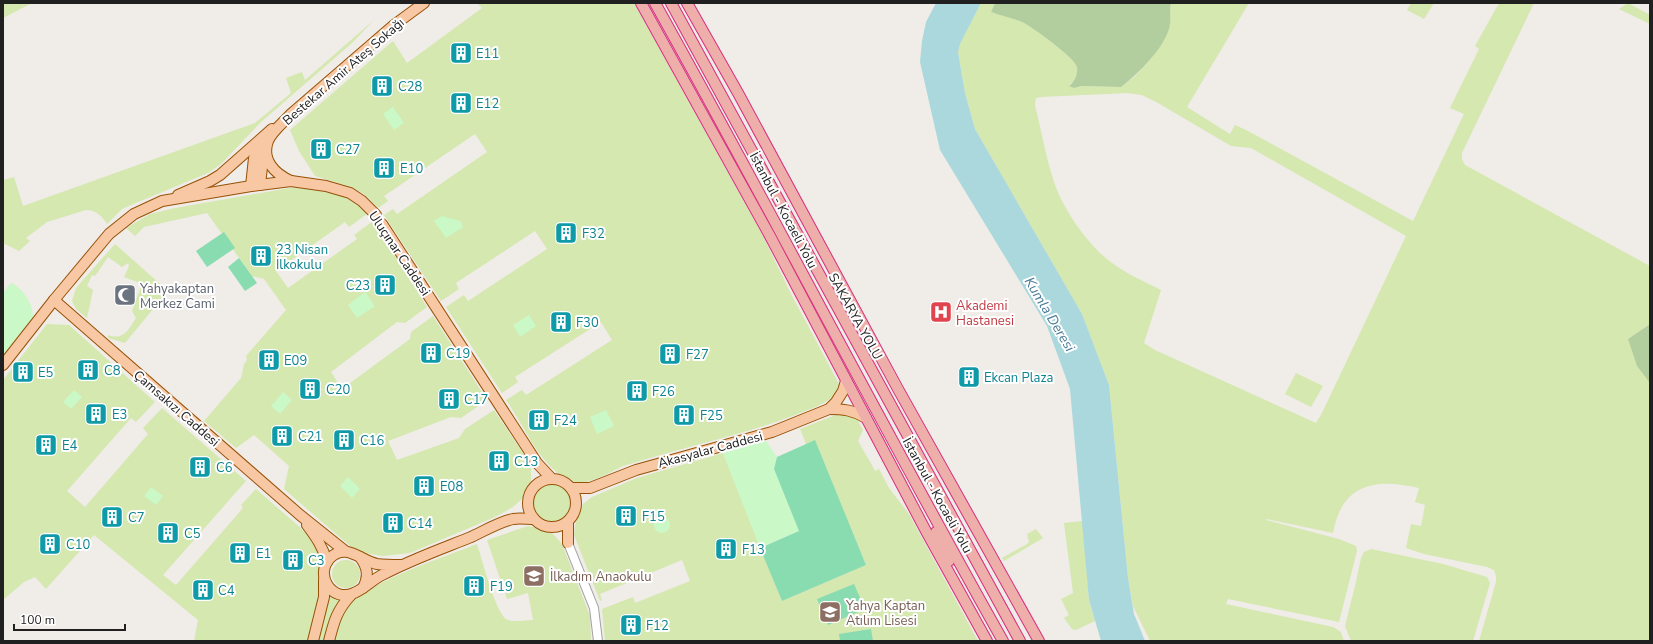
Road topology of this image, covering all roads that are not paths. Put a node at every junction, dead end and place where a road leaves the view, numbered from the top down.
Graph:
1 (424, 3) edge
2 (641, 3) edge
3 (655, 3) edge
4 (671, 3) edge
5 (687, 3) edge
6 (291, 114) junction
7 (277, 125) junction
8 (269, 141) junction
9 (291, 181) junction
10 (255, 185) junction
11 (162, 201) junction
12 (376, 215) joint
13 (382, 224) joint
14 (64, 287) junction
15 (54, 300) junction
16 (69, 313) junction
17 (43, 314) junction
18 (3, 366) edge
19 (846, 380) junction
20 (829, 409) junction
21 (866, 418) junction
22 (537, 463) junction
23 (908, 470) junction
24 (550, 478) junction
25 (538, 482) junction
26 (571, 488) junction
27 (590, 488) junction
28 (577, 502) junction
29 (528, 504) junction
30 (300, 515) junction
31 (513, 519) junction
32 (534, 519) junction
33 (568, 522) junction
34 (555, 527) junction
35 (568, 543) junction
36 (345, 551) junction
37 (360, 557) junction
38 (326, 562) junction
39 (401, 565) junction
40 (324, 578) junction
41 (363, 588) junction
42 (351, 595) junction
43 (973, 616) junction
44 (313, 641) edge
45 (329, 641) edge
46 (598, 641) edge
47 (987, 641) edge
48 (1003, 641) edge
49 (1020, 641) edge
50 (1039, 641) edge

1 - 6 main road, Bestekar Amir Ateş Sokağı
2 - 19 highway
3 - 23 highway, İstanbul - Kocaeli Yolu
4 - 49 highway, SAKARYA YOLU
5 - 50 highway
6 - 7 main road
6 - 8 main road, Bestekar Amir Ateş Sokağı
7 - 10 main road
7 - 11 main road
8 - 9 main road
8 - 10 main road, Bestekar Amir Ateş Sokağı
9 - 10 main road, Uluçınar Caddesi
9 - 12 main road, Uluçınar Caddesi
10 - 11 main road, Uluçınar Caddesi
11 - 14 main road, Uluçınar Caddesi
12 - 13 street, Uluçınar Caddesi
13 - 22 main road, Uluçınar Caddesi
14 - 15 main road, Uluçınar Caddesi
14 - 16 main road
15 - 16 main road, Çamsakızı Caddesi
15 - 17 main road, Uluçınar Caddesi
16 - 17 main road
16 - 30 main road, Çamsakızı Caddesi
17 - 18 main road, Uluçınar Caddesi
19 - 20 main road
19 - 21 highway
20 - 21 main road
20 - 27 main road, Akasyalar Caddesi
21 - 43 highway
22 - 24 main road, Uluçınar Caddesi
22 - 25 main road
23 - 43 highway
23 - 48 highway, İstanbul - Kocaeli Yolu
24 - 25 main road
24 - 26 main road
25 - 29 main road
26 - 27 main road
26 - 28 main road
27 - 28 main road
28 - 33 main road
29 - 31 main road
29 - 32 main road
30 - 36 main road, Çamsakızı Caddesi
30 - 38 main road, Çamsakızı Caddesi
31 - 32 main road
31 - 39 main road
32 - 34 main road
33 - 34 main road
33 - 35 main road
34 - 35 main road
35 - 46 street
36 - 37 main road
36 - 38 main road
37 - 39 main road
37 - 41 main road
38 - 40 main road
39 - 41 main road
40 - 42 main road
40 - 44 main road
41 - 42 main road
42 - 45 main road
43 - 47 highway

